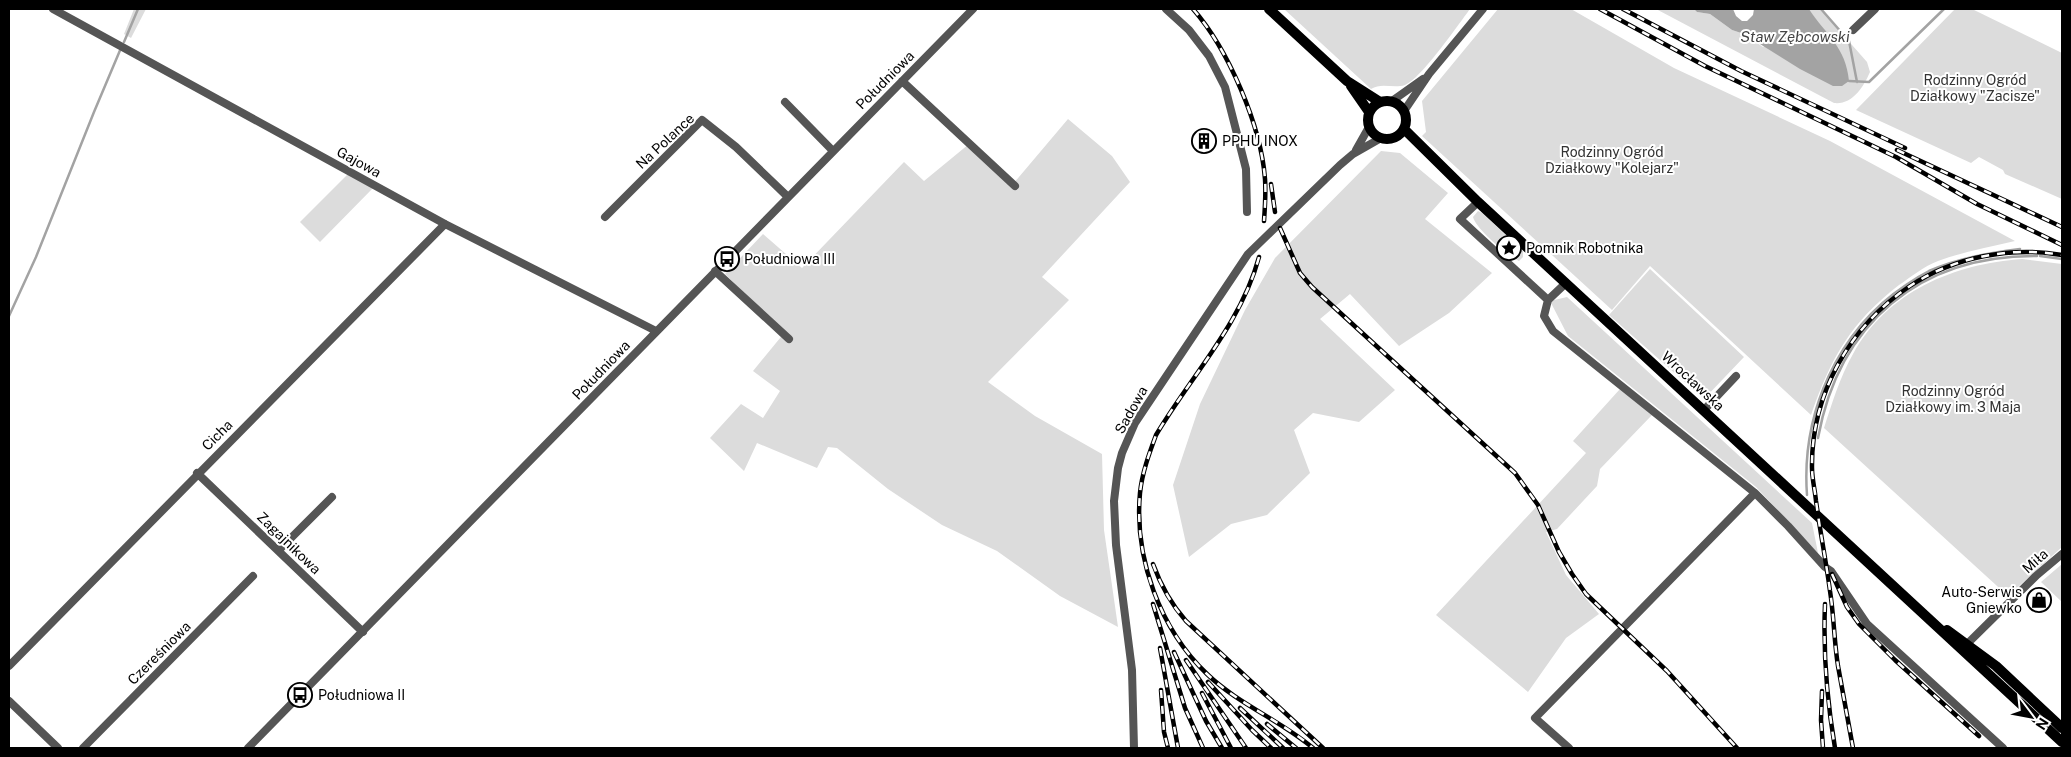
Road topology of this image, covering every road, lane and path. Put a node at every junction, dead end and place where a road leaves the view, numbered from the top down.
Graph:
1 (53, 9) edge
2 (973, 9) edge
3 (1166, 9) edge
4 (1269, 9) edge
5 (1483, 9) edge
6 (1875, 9) edge
7 (1853, 30) dead end
8 (1429, 74) junction
9 (902, 81) junction
10 (1347, 81) junction
11 (785, 102) dead end
12 (1380, 102) junction
13 (1392, 102) junction
14 (1404, 111) junction
15 (1369, 112) junction
16 (1369, 127) junction
17 (1404, 129) junction
18 (1396, 137) junction
19 (1381, 138) junction
20 (833, 151) junction
21 (1353, 154) junction
22 (1439, 166) junction
23 (1015, 186) dead end
24 (788, 196) junction
25 (1478, 202) junction
26 (1247, 212) dead end
27 (605, 217) dead end
28 (444, 224) junction
29 (715, 271) junction
30 (1566, 283) junction
31 (1548, 300) junction
32 (656, 331) junction
33 (790, 339) dead end
34 (1736, 376) dead end
35 (1704, 410) junction
36 (197, 473) junction
37 (1755, 493) junction
38 (332, 497) dead end
39 (279, 550) junction
40 (2062, 554) edge
41 (253, 576) dead end
42 (363, 632) junction
43 (1965, 647) junction
44 (9, 666) edge
45 (9, 701) edge
46 (2062, 728) edge
47 (2062, 742) edge
48 (58, 748) edge
49 (83, 748) edge
50 (248, 748) edge
51 (1134, 748) edge
52 (1569, 748) edge
53 (2003, 748) edge

1 - 28 street, Gajowa
2 - 9 street, Południowa
3 - 26 street
4 - 10 main road
5 - 8 street
6 - 7 street
8 - 13 street
8 - 14 street
9 - 20 street, Południowa
9 - 23 street
10 - 12 main road
10 - 15 main road
11 - 20 street
12 - 13 main road
12 - 15 main road
13 - 14 main road
14 - 17 main road
15 - 16 main road
16 - 19 main road
16 - 21 street, Sadowa
17 - 18 main road
17 - 22 main road, Wrocławska
18 - 19 main road
18 - 22 main road, Wrocławska
19 - 21 street, Sadowa
20 - 24 street, Południowa
21 - 51 street, Sadowa
22 - 25 main road, Wrocławska
24 - 27 street, Na Polance
24 - 29 street, Południowa
25 - 30 main road, Wrocławska
25 - 31 street
28 - 32 street, Gajowa
28 - 36 street, Cicha
29 - 32 street, Południowa
29 - 33 street
30 - 31 street
30 - 35 main road, Wrocławska
31 - 37 street
32 - 42 street, Południowa
34 - 35 street
35 - 43 main road, Wrocławska
36 - 39 street, Zagajnikowa
36 - 44 street, Cicha
37 - 52 street
37 - 53 street
38 - 39 street
39 - 42 street, Zagajnikowa
40 - 43 street, Miła
41 - 49 street, Czereśniowa
42 - 50 street, Południowa
43 - 46 main road, Wrocławska
43 - 47 main road, Wrocławska
45 - 48 street

